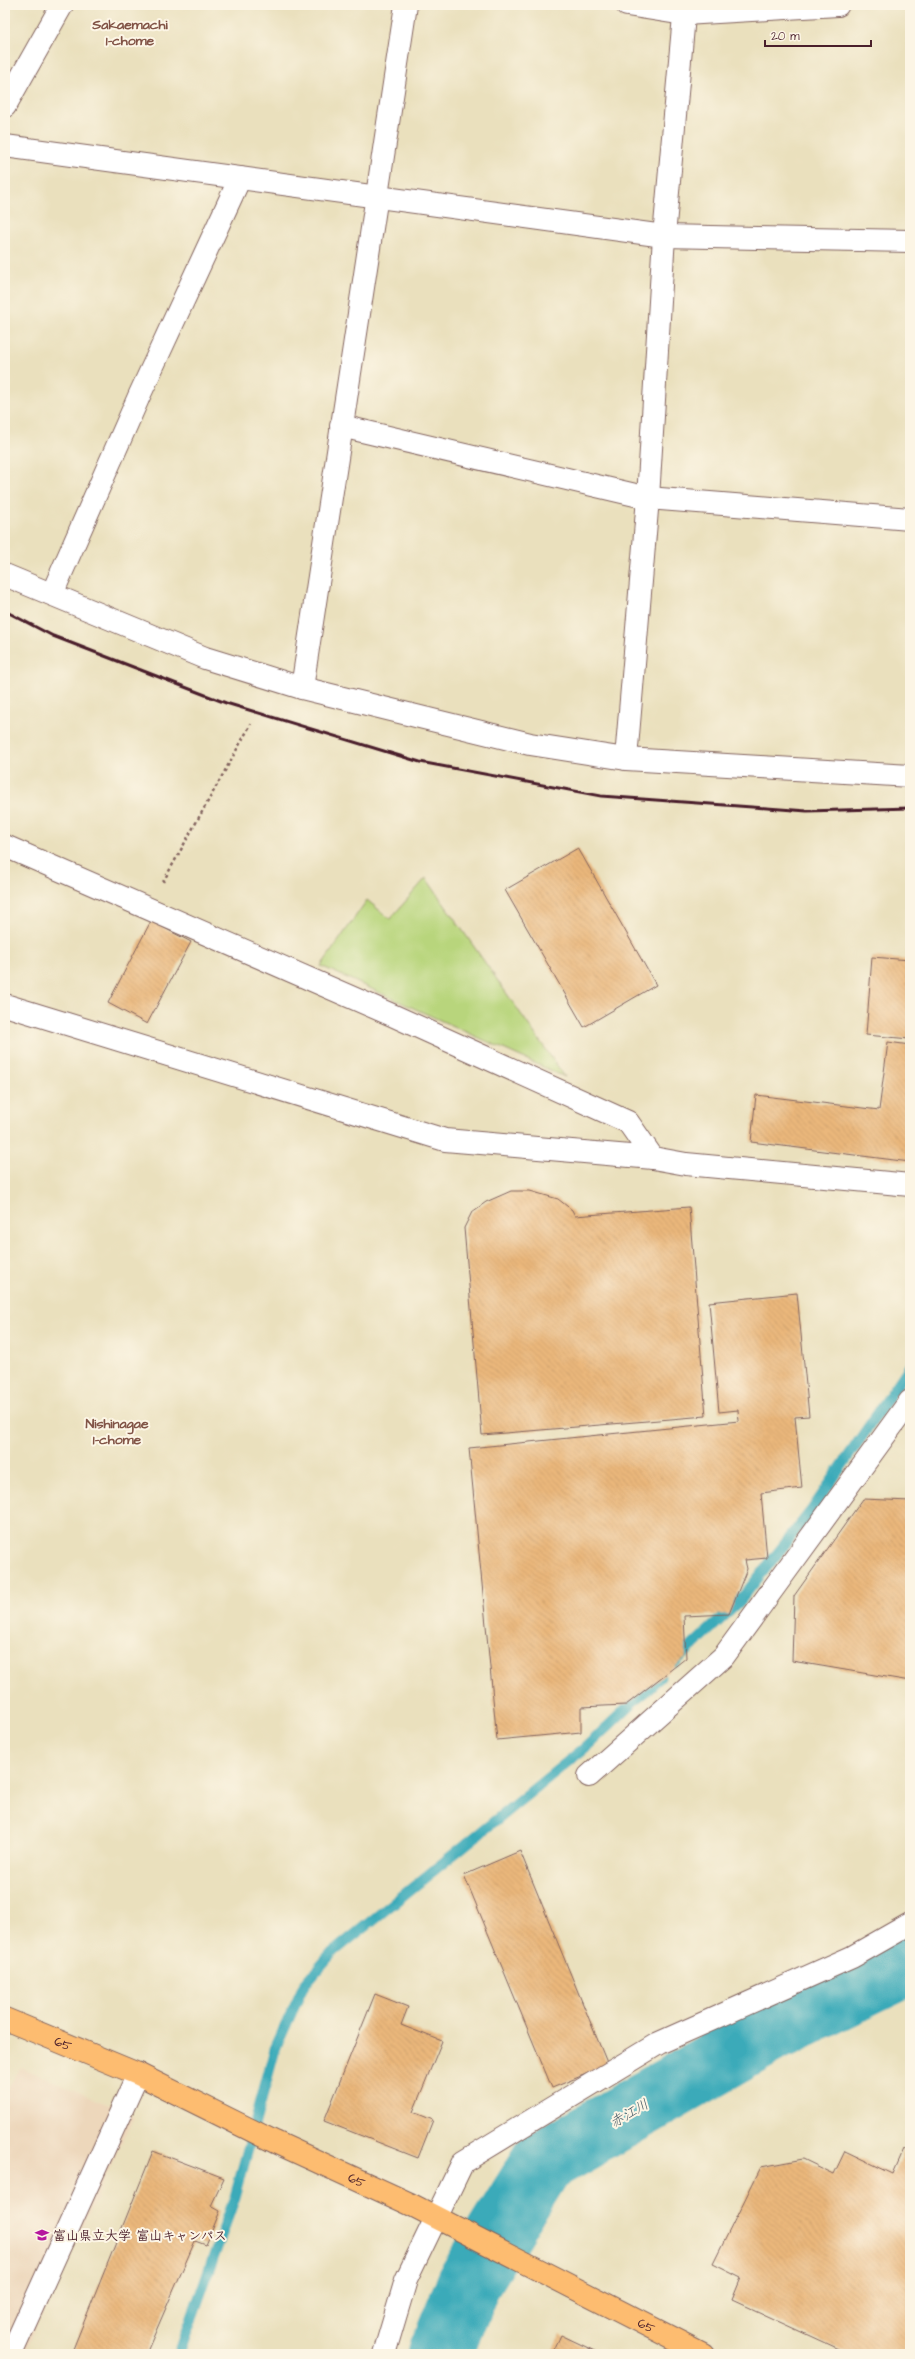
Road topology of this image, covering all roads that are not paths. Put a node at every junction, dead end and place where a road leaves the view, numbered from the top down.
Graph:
1 (62, 5) edge
2 (406, 5) edge
3 (627, 5) edge
4 (838, 5) edge
5 (685, 9) edge
6 (5, 106) edge
7 (5, 146) edge
8 (240, 178) junction
9 (377, 198) junction
10 (664, 236) junction
11 (910, 241) edge
12 (341, 426) junction
13 (648, 498) junction
14 (910, 519) edge
15 (5, 575) edge
16 (52, 594) junction
17 (302, 688) junction
18 (626, 759) junction
19 (910, 776) edge
20 (5, 846) edge
21 (5, 1005) edge
22 (653, 1158) junction
23 (910, 1184) edge
24 (910, 1401) edge
25 (589, 1776) dead end
26 (910, 1924) edge
27 (5, 2018) edge
28 (138, 2074) junction
29 (441, 2220) junction
30 (11, 2354) edge
31 (384, 2354) edge
32 (703, 2354) edge

1 - 6 street
2 - 9 street
3 - 5 street
4 - 5 street
5 - 10 street
7 - 8 street
8 - 9 street
8 - 16 street
9 - 10 street
9 - 12 street
10 - 11 street
10 - 13 street
12 - 13 street
12 - 17 street
13 - 14 street
13 - 18 street
15 - 16 street
16 - 17 street
17 - 18 street
18 - 19 street
20 - 22 street
21 - 22 street
22 - 23 street
24 - 25 street
26 - 29 street
27 - 28 main road, 65 / 65
28 - 29 main road, 65 / 65
28 - 30 street
29 - 31 street
29 - 32 main road, 65 / 65

